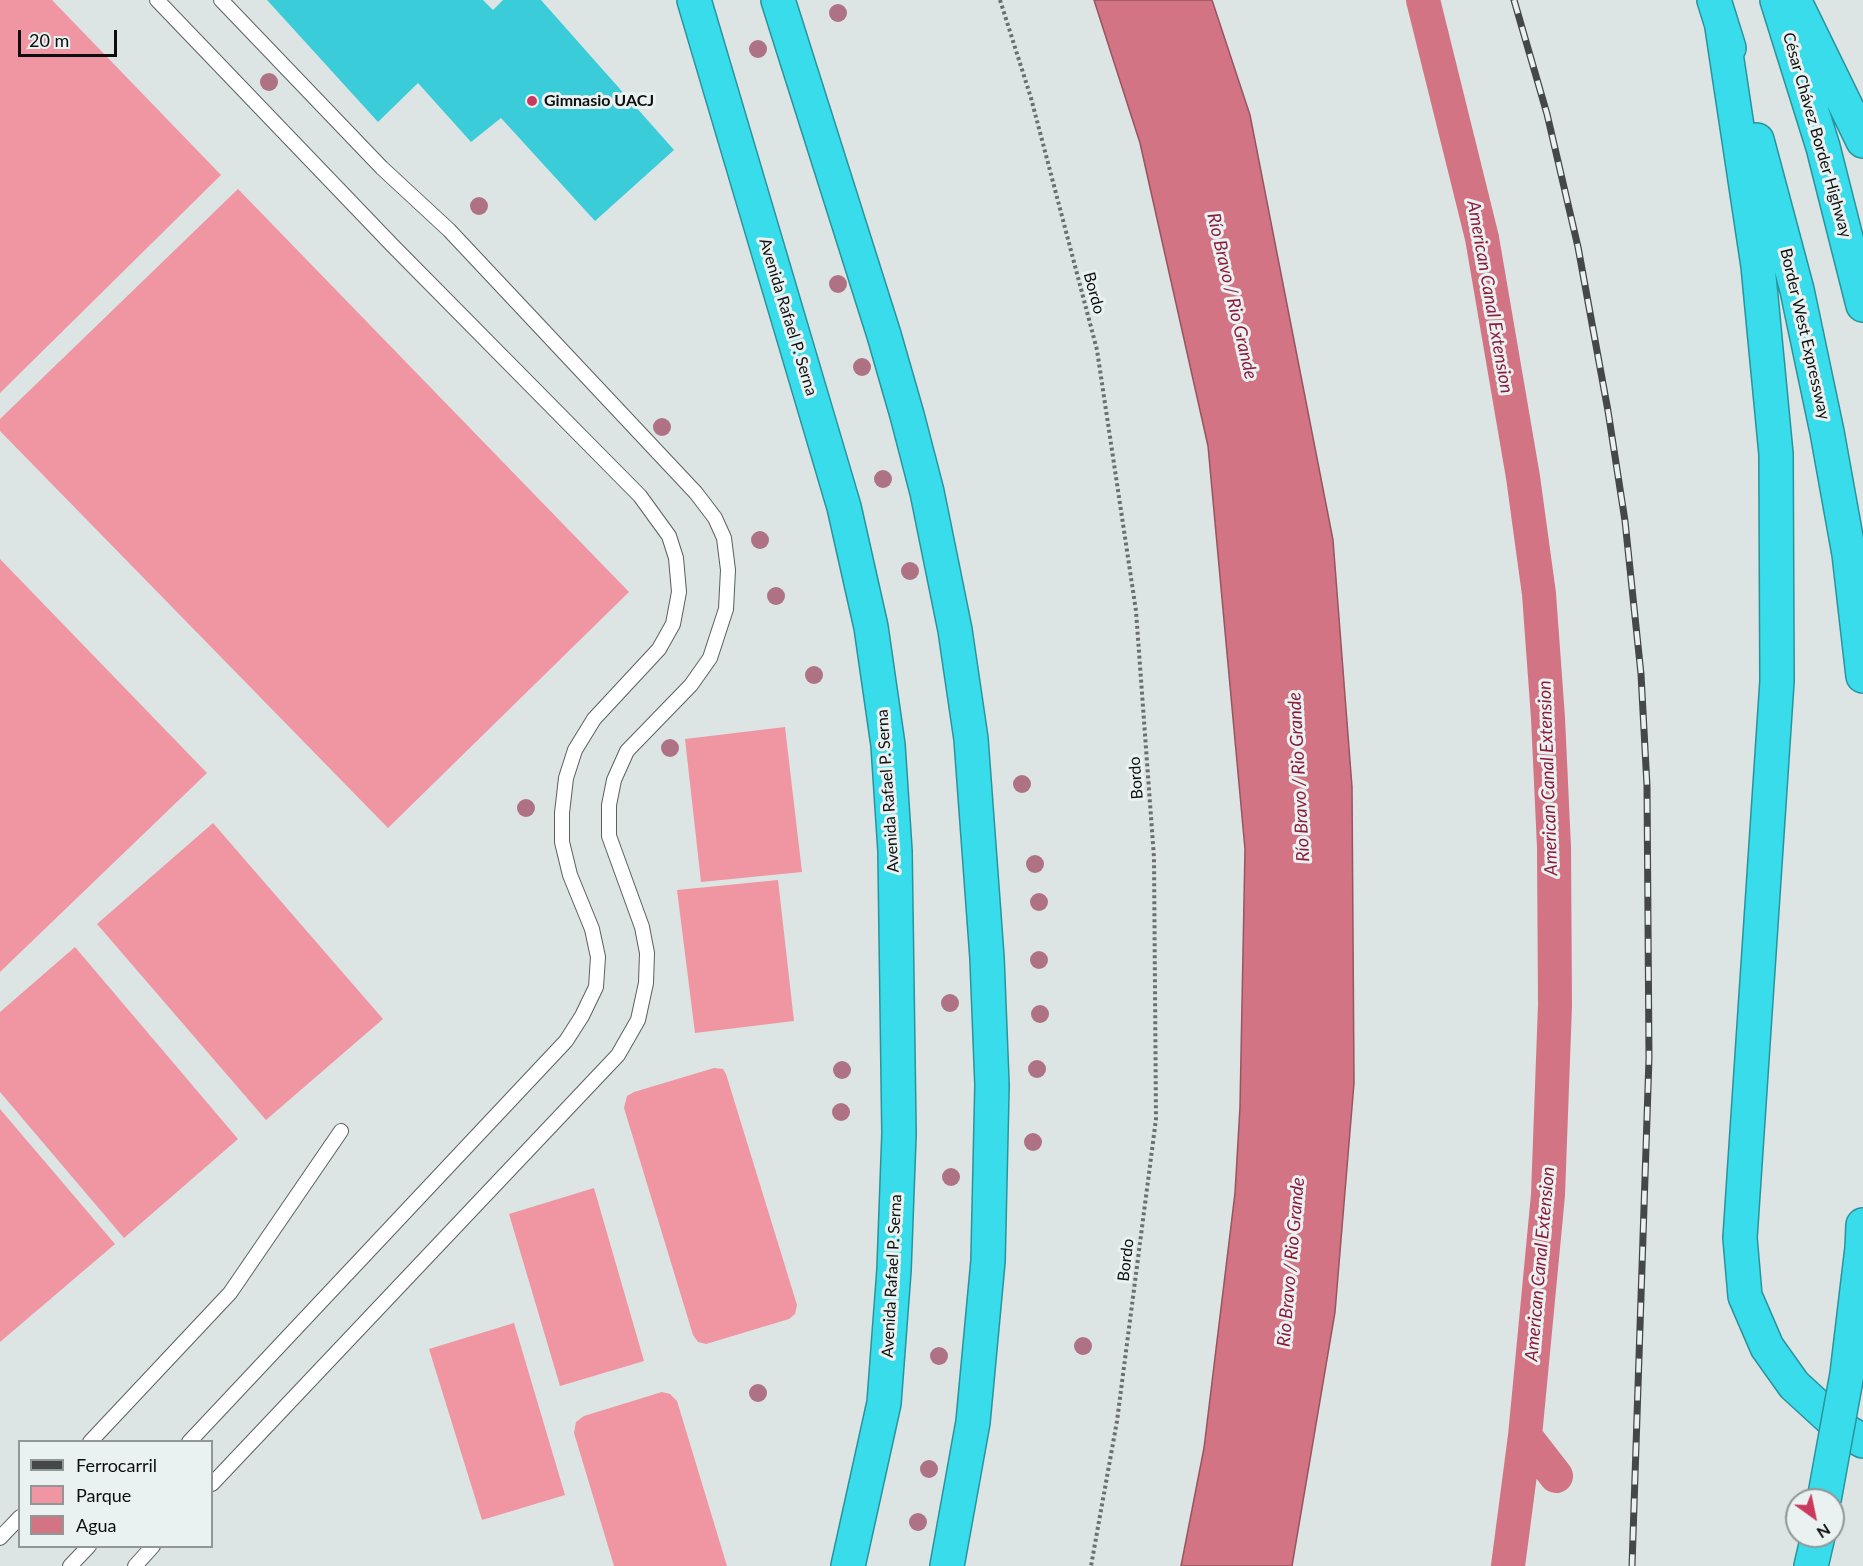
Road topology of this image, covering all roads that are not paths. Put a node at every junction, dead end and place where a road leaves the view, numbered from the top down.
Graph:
1 (157, 0) edge
2 (221, 0) edge
3 (694, 0) edge
4 (778, 0) edge
5 (1777, 0) edge
6 (1794, 0) edge
7 (1718, 14) edge
8 (1863, 141) edge
9 (1863, 305) edge
10 (1863, 676) edge
11 (341, 1131) dead end
12 (1862, 1236) edge
13 (92, 1440) edge
14 (191, 1440) edge
15 (1863, 1441) edge
16 (213, 1483) edge
17 (1826, 1488) edge
18 (18, 1519) edge
19 (0, 1538) edge
20 (87, 1548) edge
21 (151, 1548) edge
22 (1815, 1548) edge
23 (70, 1566) edge
24 (135, 1566) edge
25 (848, 1566) edge
26 (947, 1566) edge
27 (1811, 1566) edge

1 - 14 lane
2 - 16 lane
3 - 25 highway, Avenida Rafael P. Serna
4 - 26 highway
5 - 9 highway, César Chávez Border Highway
6 - 8 highway
7 - 10 highway, Border West Expressway
7 - 15 highway
11 - 13 lane
12 - 17 highway, bridge
18 - 19 lane
20 - 23 lane
21 - 24 lane
22 - 27 highway

